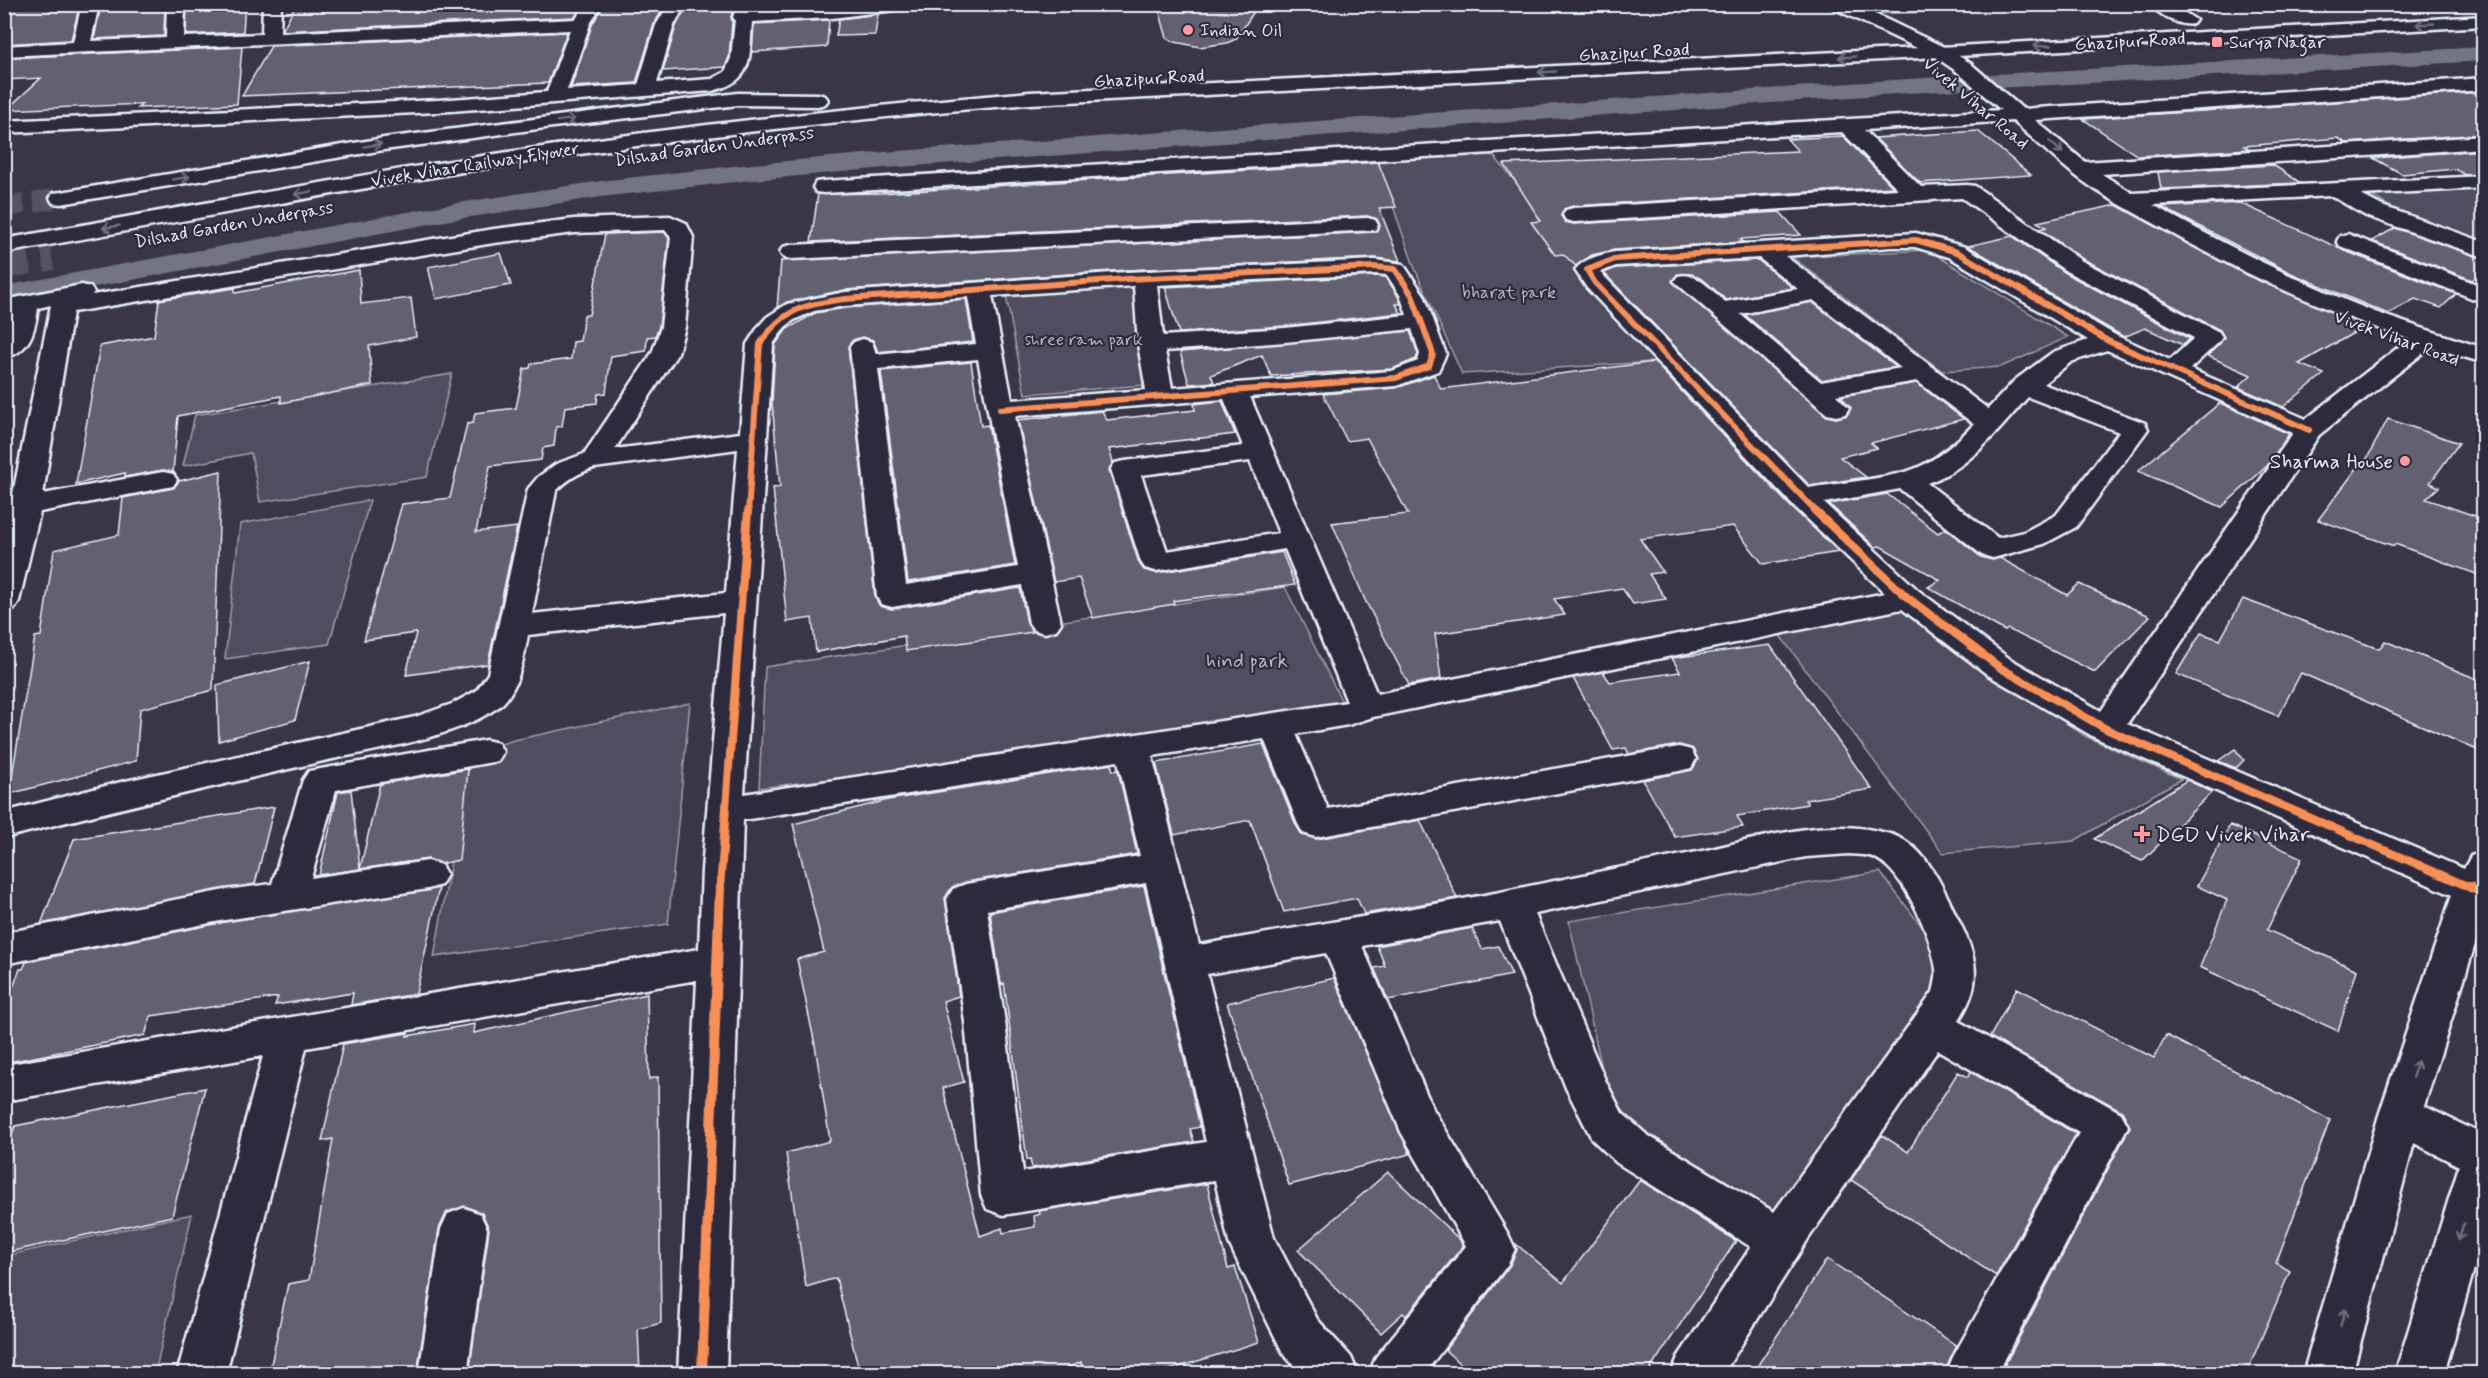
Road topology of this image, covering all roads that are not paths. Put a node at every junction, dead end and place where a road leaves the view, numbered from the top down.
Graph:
1 (91, 4) edge
2 (176, 4) edge
3 (272, 4) edge
4 (594, 4) edge
5 (678, 4) edge
6 (903, 4) edge
7 (1839, 4) edge
8 (2158, 4) edge
9 (834, 9) edge
10 (745, 11) edge
11 (2222, 18) dead end
12 (2187, 20) junction
13 (2484, 21) edge
14 (581, 24) junction
15 (271, 38) junction
16 (175, 43) junction
17 (1913, 45) junction
18 (81, 48) junction
19 (4, 51) edge
20 (1938, 64) junction
21 (2484, 84) edge
22 (646, 90) junction
23 (555, 97) junction
24 (1971, 98) dead end
25 (835, 100) junction
26 (950, 105) junction
27 (1994, 106) junction
28 (2019, 115) junction
29 (1847, 125) junction
30 (4, 127) edge
31 (2484, 142) edge
32 (2187, 162) junction
33 (2080, 169) junction
34 (2473, 182) edge
35 (824, 187) dead end
36 (2337, 190) junction
37 (2484, 193) edge
38 (1915, 194) junction
39 (2231, 195) junction
40 (61, 198) tunnel mouth
41 (2128, 200) junction
42 (557, 210) dead end
43 (1574, 215) dead end
44 (2403, 222) junction
45 (1367, 225) dead end
46 (4, 229) edge
47 (1278, 230) junction
48 (1656, 234) junction
49 (4, 246) edge
50 (2484, 250) edge
51 (1764, 251) junction
52 (791, 252) dead end
53 (52, 257) tunnel mouth
54 (1287, 271) junction
55 (890, 272) junction
56 (1145, 279) junction
57 (1686, 281) dead end
58 (979, 291) junction
59 (1818, 292) junction
60 (2484, 296) edge
61 (16, 305) edge
62 (1721, 310) junction
63 (1421, 321) junction
64 (2108, 341) junction
65 (2423, 342) junction
66 (1151, 344) junction
67 (990, 350) junction
68 (4, 351) edge
69 (1355, 355) junction
70 (2484, 357) edge
71 (2484, 369) edge
72 (2173, 371) junction
73 (1923, 372) junction
74 (2024, 386) junction
75 (1816, 390) junction
76 (1234, 391) junction
77 (1160, 396) junction
78 (1836, 408) dead end
79 (1000, 409) junction
80 (1989, 423) junction
81 (2309, 430) junction
82 (753, 438) junction
83 (1259, 452) junction
84 (594, 460) junction
85 (163, 480) dead end
86 (1906, 480) junction
87 (1802, 498) junction
88 (27, 506) junction
89 (1295, 539) junction
90 (1034, 574) junction
91 (1908, 598) junction
92 (4, 601) edge
93 (741, 601) junction
94 (1045, 623) dead end
95 (514, 626) junction
96 (1366, 707) junction
97 (1275, 724) junction
98 (2106, 729) junction
99 (1132, 746) junction
100 (486, 752) dead end
101 (1679, 759) dead end
102 (726, 810) junction
103 (6, 830) edge
104 (1161, 867) junction
105 (428, 875) dead end
106 (2480, 882) edge
107 (287, 897) junction
108 (1512, 904) junction
109 (1338, 936) junction
110 (4, 949) edge
111 (718, 961) junction
112 (1184, 963) junction
113 (1932, 1026) junction
114 (289, 1035) junction
115 (4, 1083) edge
116 (2400, 1115) junction
117 (2484, 1156) edge
118 (1231, 1158) junction
119 (464, 1229) dead end
120 (1781, 1242) junction
121 (201, 1374) edge
122 (443, 1374) edge
123 (702, 1374) edge
124 (1334, 1374) edge
125 (1393, 1374) edge
126 (1695, 1374) edge
127 (1970, 1374) edge
128 (2327, 1374) edge
129 (2419, 1374) edge

1 - 18 street
2 - 16 street
3 - 15 street
4 - 14 street
5 - 22 street
6 - 9 street
7 - 17 street
8 - 12 street
9 - 10 street
10 - 22 street
11 - 12 street, Ghazipur Road
12 - 17 street, Ghazipur Road
13 -> 20 street, Ghazipur Road
14 - 15 street
14 - 23 street
15 - 16 street
16 - 18 street
17 - 20 street, Ghazipur Road
17 - 25 street, Ghazipur Road
17 -> 26 street, Ghazipur Road
18 - 19 street
20 - 27 street, Vivek Vihar Road
21 - 28 street
22 - 23 street
23 - 30 street
24 - 27 street, Vivek Vihar Road
40 -> 25 street, Dilshad Garden Underpass
25 - 46 street, Vivek Vihar Railway Flyover
26 -> 49 street, Vivek Vihar Railway Flyover
26 - 53 street, Dilshad Garden Underpass
27 - 28 street, Vivek Vihar Road
27 - 29 street
27 - 65 street, Vivek Vihar Road
28 -> 33 street, Vivek Vihar Road
29 - 35 street
29 - 38 street
31 - 32 street
32 - 33 street
32 - 39 street
33 - 41 street, Vivek Vihar Road
34 - 36 street
34 - 37 street
36 - 39 street
36 - 44 street
38 - 48 street
38 - 72 street
39 - 41 street
41 - 65 street, Vivek Vihar Road
42 - 61 street
43 - 48 street
44 - 50 street
44 - 60 street
45 - 47 street
47 - 54 street
47 - 55 street
48 - 51 street
48 - 87 street
51 - 59 street
51 - 64 street
52 - 55 street
54 - 56 street
54 - 63 street
55 - 58 street
55 - 82 street
56 - 58 street
56 - 66 street
57 - 62 street
58 - 67 street
59 - 62 street
59 - 73 street
61 - 68 street
62 - 75 street
63 - 69 street
63 - 69 street
64 - 72 street
64 - 74 street
65 - 70 street, Vivek Vihar Road
65 - 71 street, Vivek Vihar Road
65 - 81 street
66 - 69 street
66 - 77 street
67 - 79 street
67 - 90 street
69 - 76 street
72 - 81 street
73 - 75 street
73 - 80 street
74 - 80 street
74 - 86 street
75 - 78 street
76 - 77 street
76 - 83 street
77 - 79 street
79 - 90 street
80 - 86 street
81 - 98 street
82 - 84 street
82 - 93 street
83 - 89 street
83 - 89 street
84 - 88 street
84 - 95 street
85 - 88 street
86 - 87 street
87 - 91 street
88 - 92 street
89 - 96 street
90 - 94 street
91 - 96 street
91 - 98 street
93 - 95 street
93 - 102 street
95 - 103 street
96 - 97 street
97 - 99 street
97 - 101 street
98 - 106 street
99 - 102 street
99 - 104 street
100 - 107 street
102 - 111 street
104 - 112 street
104 - 118 street
105 - 107 street
116 -> 106 street
107 - 110 street
108 - 109 street
108 - 113 street
108 - 120 street
109 - 112 street
109 - 125 street
111 - 114 street
111 - 123 street
112 - 118 street
113 - 120 street
113 - 127 street
114 - 115 street
114 - 121 street
116 - 117 street
128 -> 116 street
117 -> 129 street
118 - 124 street
119 - 122 street
120 - 126 street

